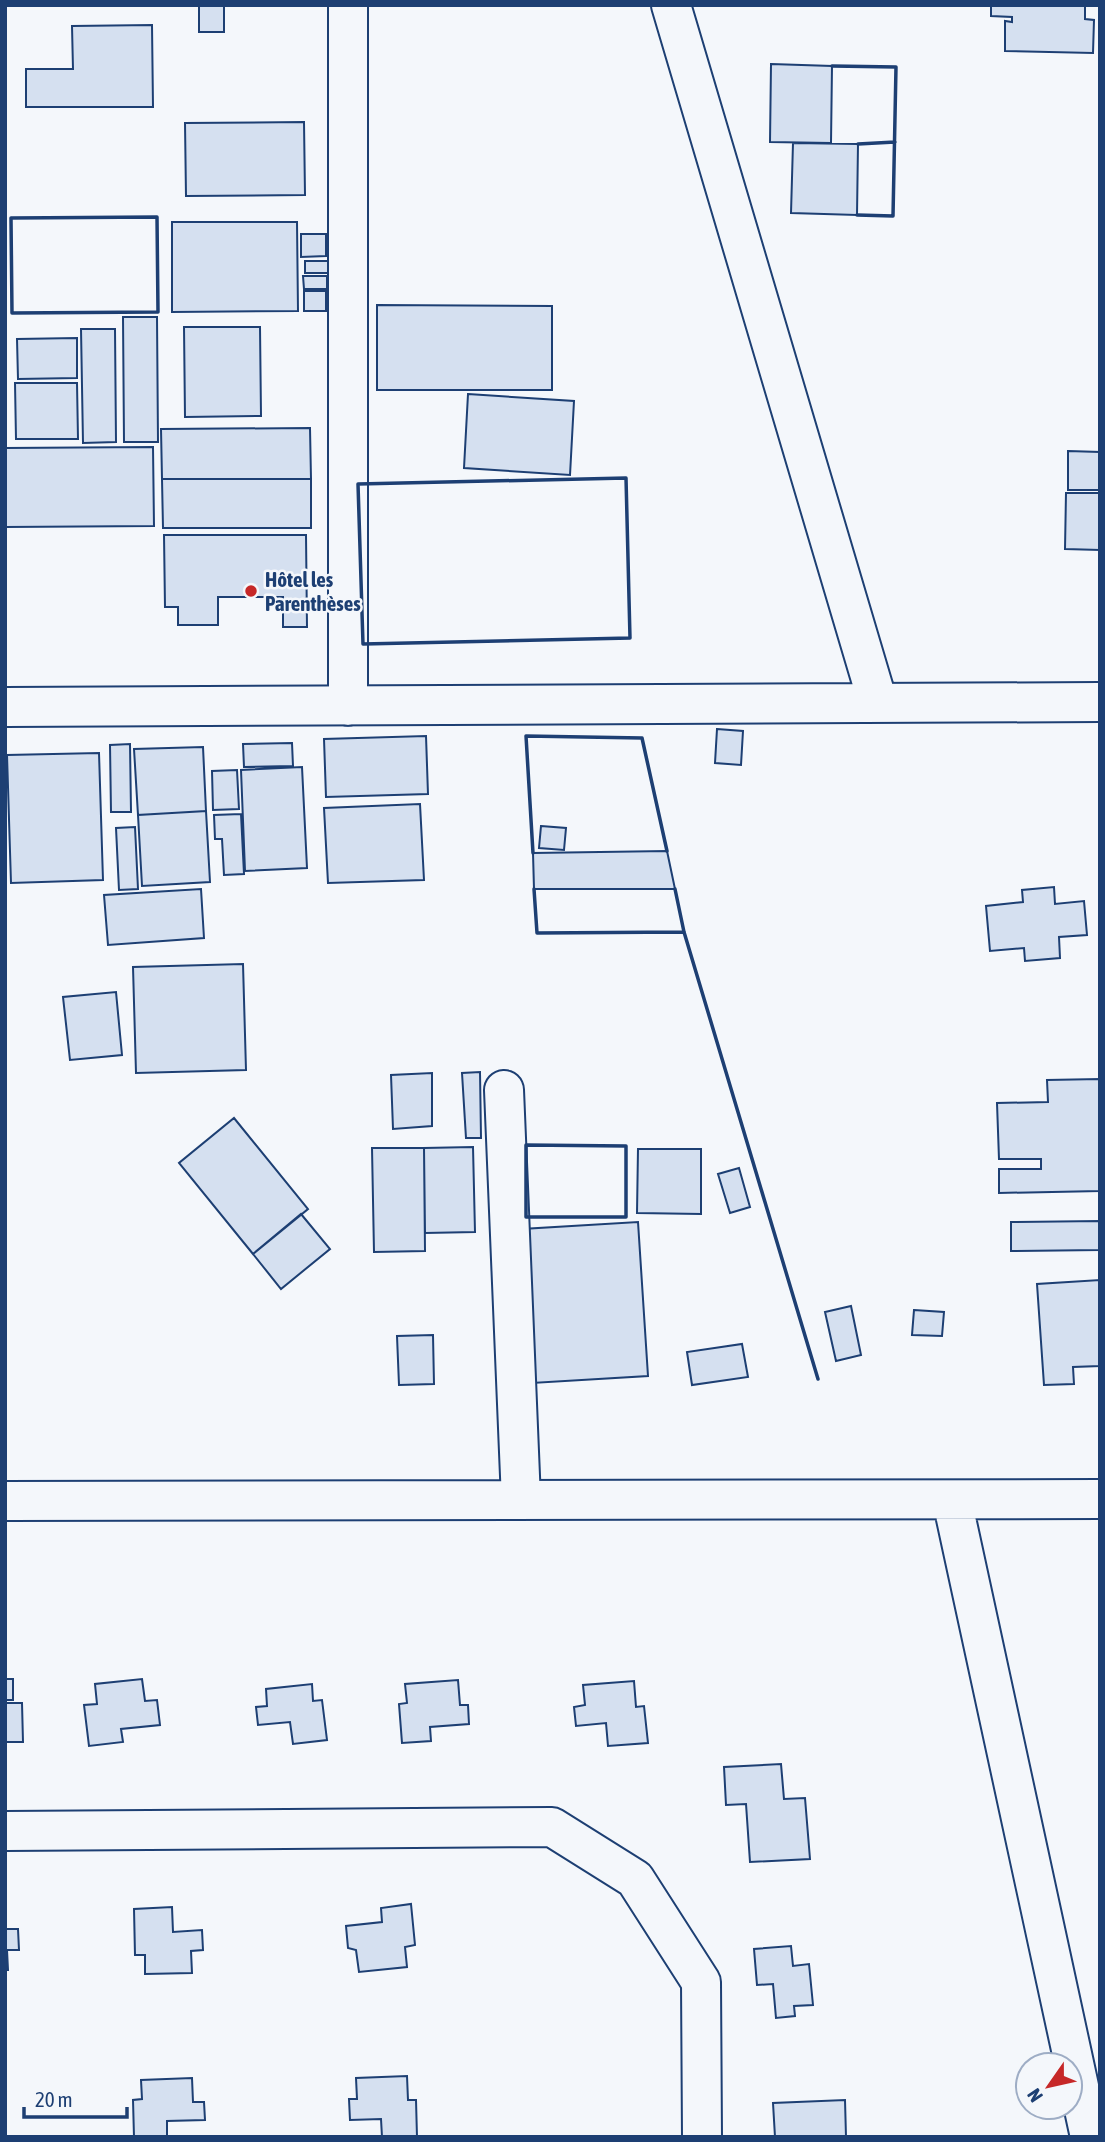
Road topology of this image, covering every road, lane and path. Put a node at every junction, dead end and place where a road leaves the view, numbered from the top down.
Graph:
1 (348, 5) edge
2 (671, 5) edge
3 (1100, 702) edge
4 (878, 703) junction
5 (348, 706) junction
6 (5, 707) edge
7 (504, 1090) dead end
8 (1100, 1499) edge
9 (521, 1500) junction
10 (952, 1500) junction
11 (5, 1501) edge
12 (5, 1831) edge
13 (702, 2137) edge
14 (1090, 2137) edge

1 - 5 street
2 - 4 street
3 - 4 street
4 - 5 street
5 - 6 street
7 - 9 street
8 - 10 street
9 - 10 street
9 - 11 street
10 - 14 street
12 - 13 street

